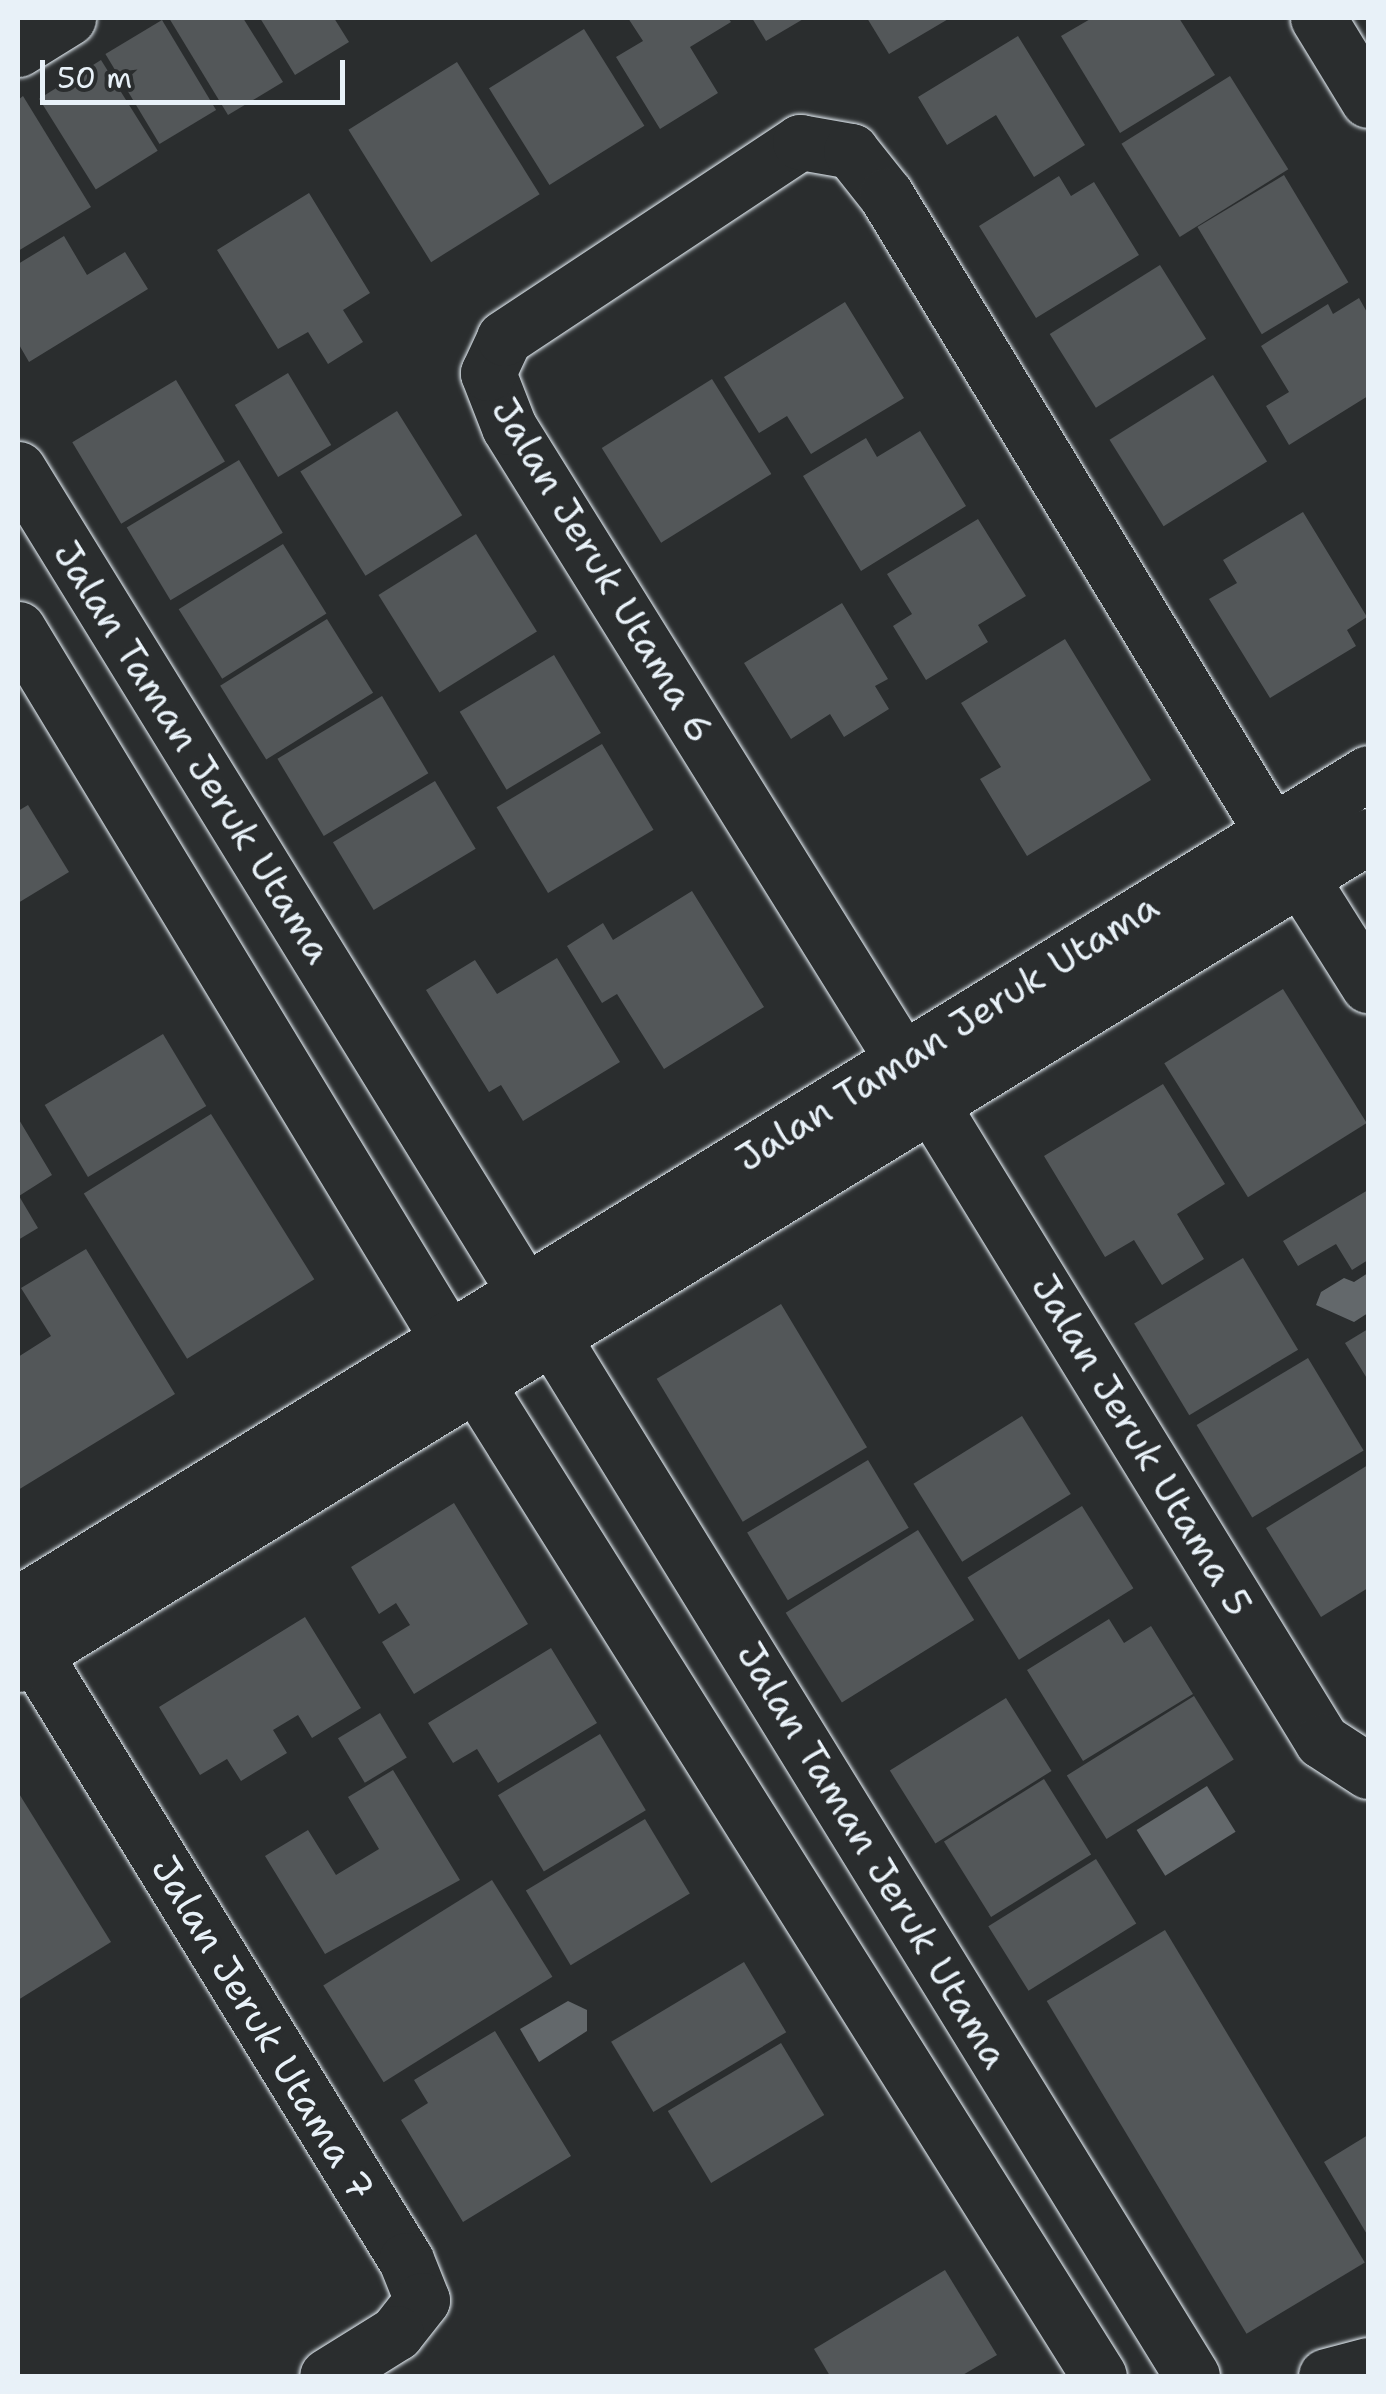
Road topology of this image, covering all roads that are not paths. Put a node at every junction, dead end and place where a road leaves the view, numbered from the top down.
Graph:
1 (68, 18) edge
2 (1318, 18) edge
3 (18, 49) edge
4 (1368, 100) edge
5 (18, 469) edge
6 (18, 629) edge
7 (152, 688) junction
8 (80, 731) junction
9 (1368, 773) edge
10 (1272, 832) junction
11 (1368, 836) edge
12 (1300, 878) junction
13 (1368, 985) edge
14 (916, 1082) junction
15 (540, 1312) junction
16 (462, 1361) junction
17 (23, 1640) edge
18 (1368, 1771) edge
19 (1368, 2365) edge
20 (328, 2376) edge
21 (1099, 2376) edge
22 (1192, 2376) edge
23 (1326, 2376) edge

1 - 3 street
2 - 4 street
5 - 7 street, Jalan Taman Jeruk Utama
6 - 8 street
7 - 8 street
7 - 15 street, Jalan Taman Jeruk Utama
8 - 16 street
9 - 10 street, Jalan Taman Jeruk Utama
10 - 14 street, Jalan Taman Jeruk Utama
10 - 14 street, Jalan Jeruk Utama 6
11 - 12 street, Jalan Taman Jeruk Utama
12 - 13 street
12 - 14 street, Jalan Taman Jeruk Utama
14 - 15 street, Jalan Taman Jeruk Utama
14 - 18 street, Jalan Jeruk Utama 5
15 - 16 street, Jalan Taman Jeruk Utama
15 - 22 street, Jalan Taman Jeruk Utama
16 - 17 street, Jalan Taman Jeruk Utama
16 - 21 street
17 - 20 street, Jalan Jeruk Utama 7
19 - 23 street

